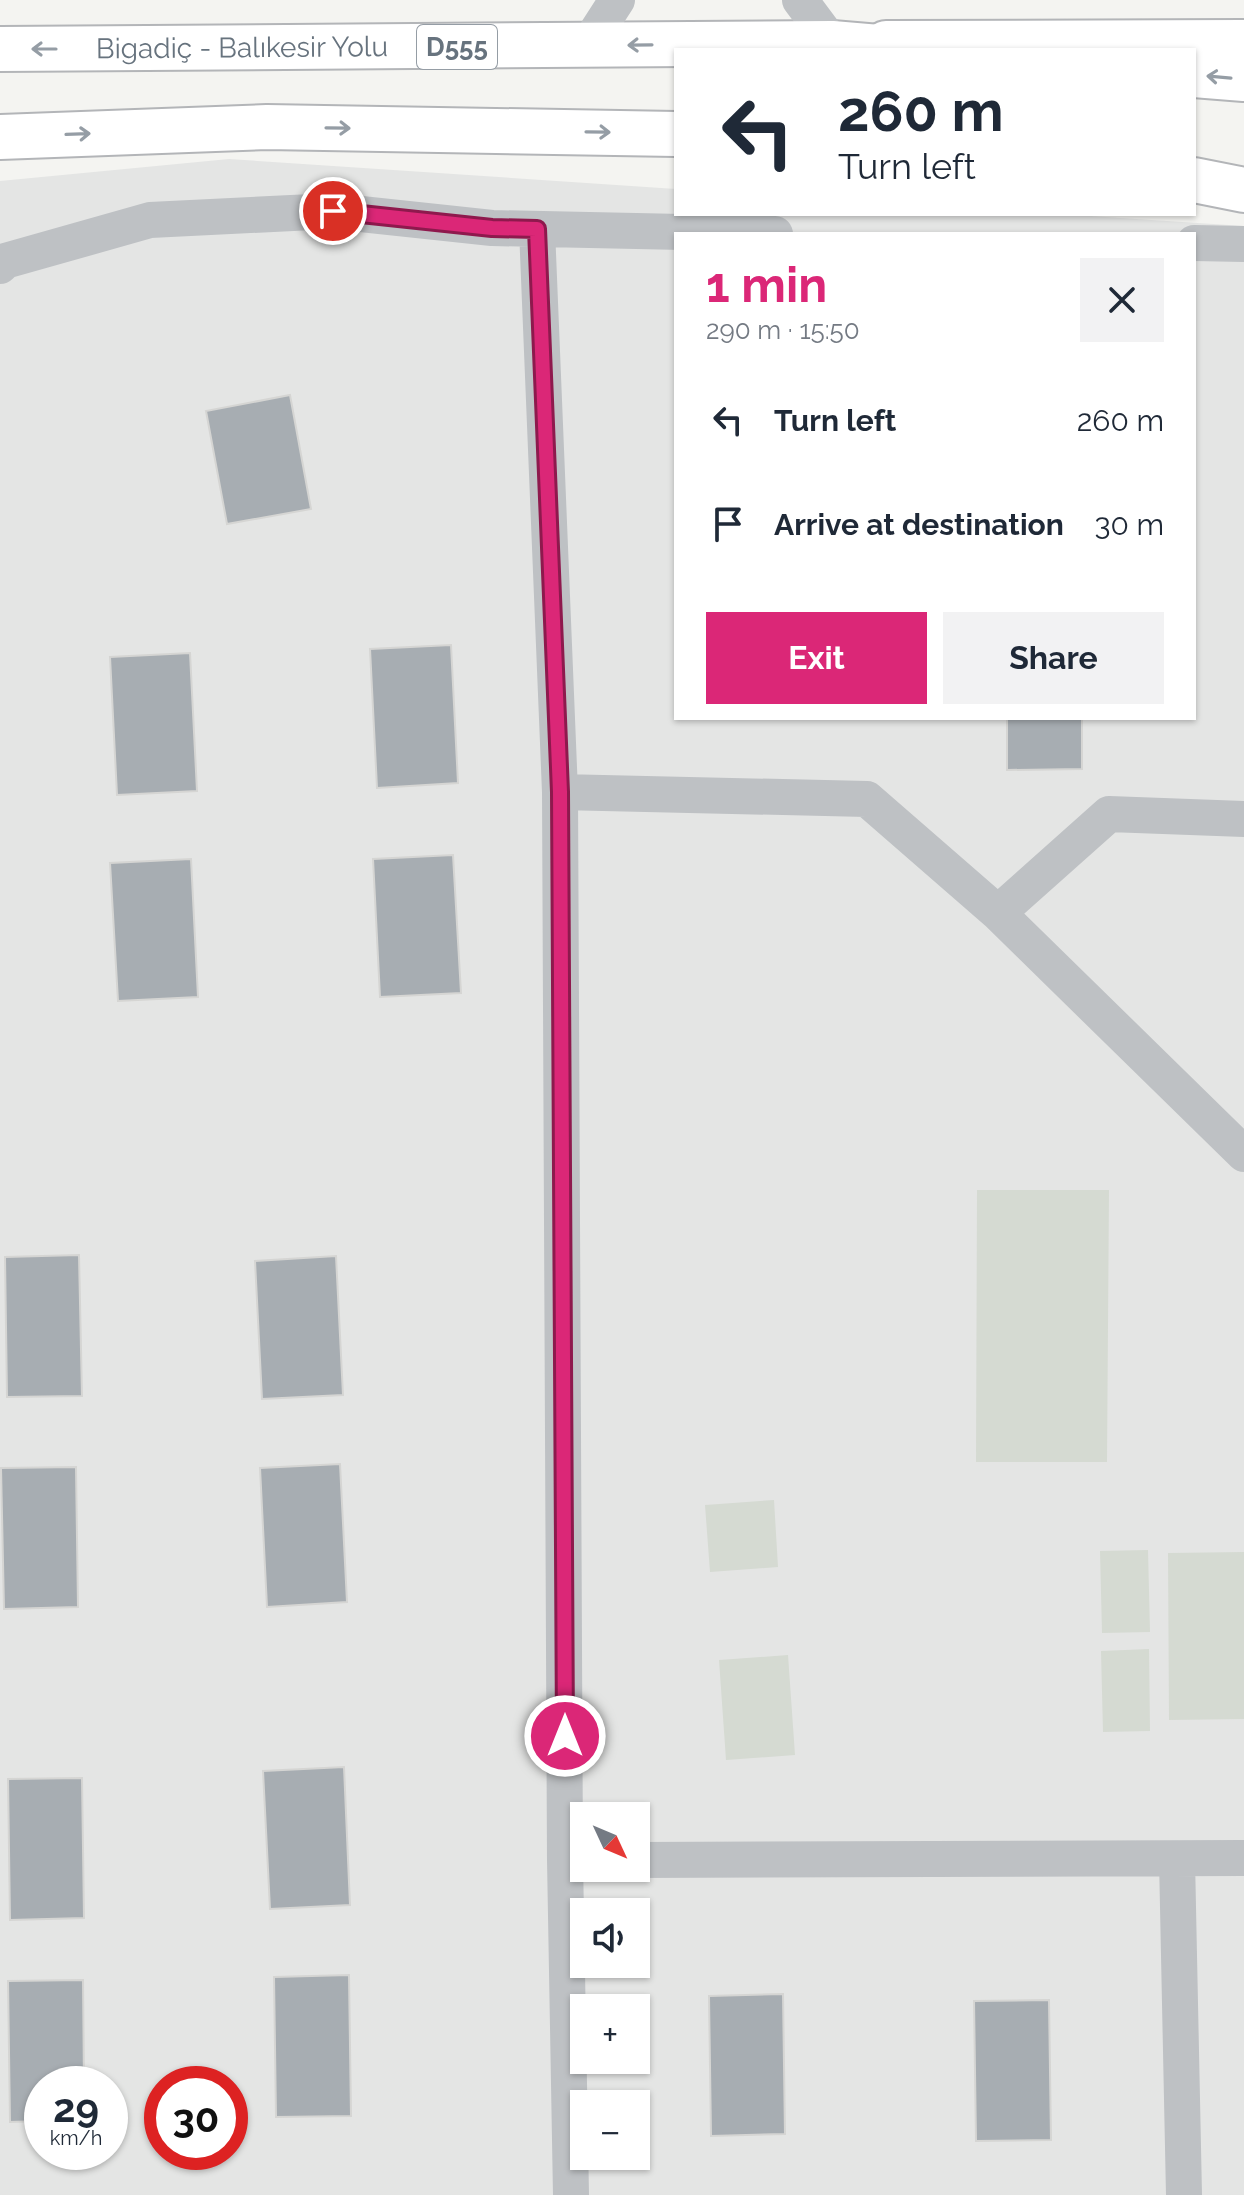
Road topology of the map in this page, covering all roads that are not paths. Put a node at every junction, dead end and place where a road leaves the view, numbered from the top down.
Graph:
1 (617, 0) edge
2 (800, 0) edge
3 (1244, 42) edge
4 (832, 43) junction
5 (588, 45) junction
6 (891, 48) edge
7 (0, 49) edge
8 (1196, 75) edge
9 (1244, 79) edge
10 (674, 134) edge
11 (0, 137) edge
12 (1196, 160) edge
13 (1244, 164) edge
14 (1196, 180) edge
15 (1244, 190) edge
16 (537, 229) junction
17 (680, 232) edge
18 (1196, 243) edge
19 (1244, 244) edge
20 (0, 266) edge
21 (560, 792) junction
22 (1244, 819) edge
23 (998, 913) junction
24 (1244, 1154) edge
25 (574, 1802) edge
26 (1244, 1858) edge
27 (1177, 1859) junction
28 (650, 1860) edge
29 (575, 1882) edge
30 (571, 2195) edge
31 (1184, 2195) edge

1 - 5 street
2 - 4 street
3 - 4 highway
4 -> 5 highway, Bigadiç - Balıkesir Yolu / D555
4 - 6 highway, Bigadiç - Balıkesir Yolu / D555
5 -> 7 highway, Bigadiç - Balıkesir Yolu / D555
9 -> 8 highway
11 -> 10 highway
12 - 13 highway
14 - 15 highway
16 - 17 street
16 - 20 street
16 - 21 street
18 - 19 street
21 - 23 street
21 - 25 street
22 - 23 street
23 - 24 street
26 - 27 street
27 - 28 street
27 - 31 street
29 - 30 street

